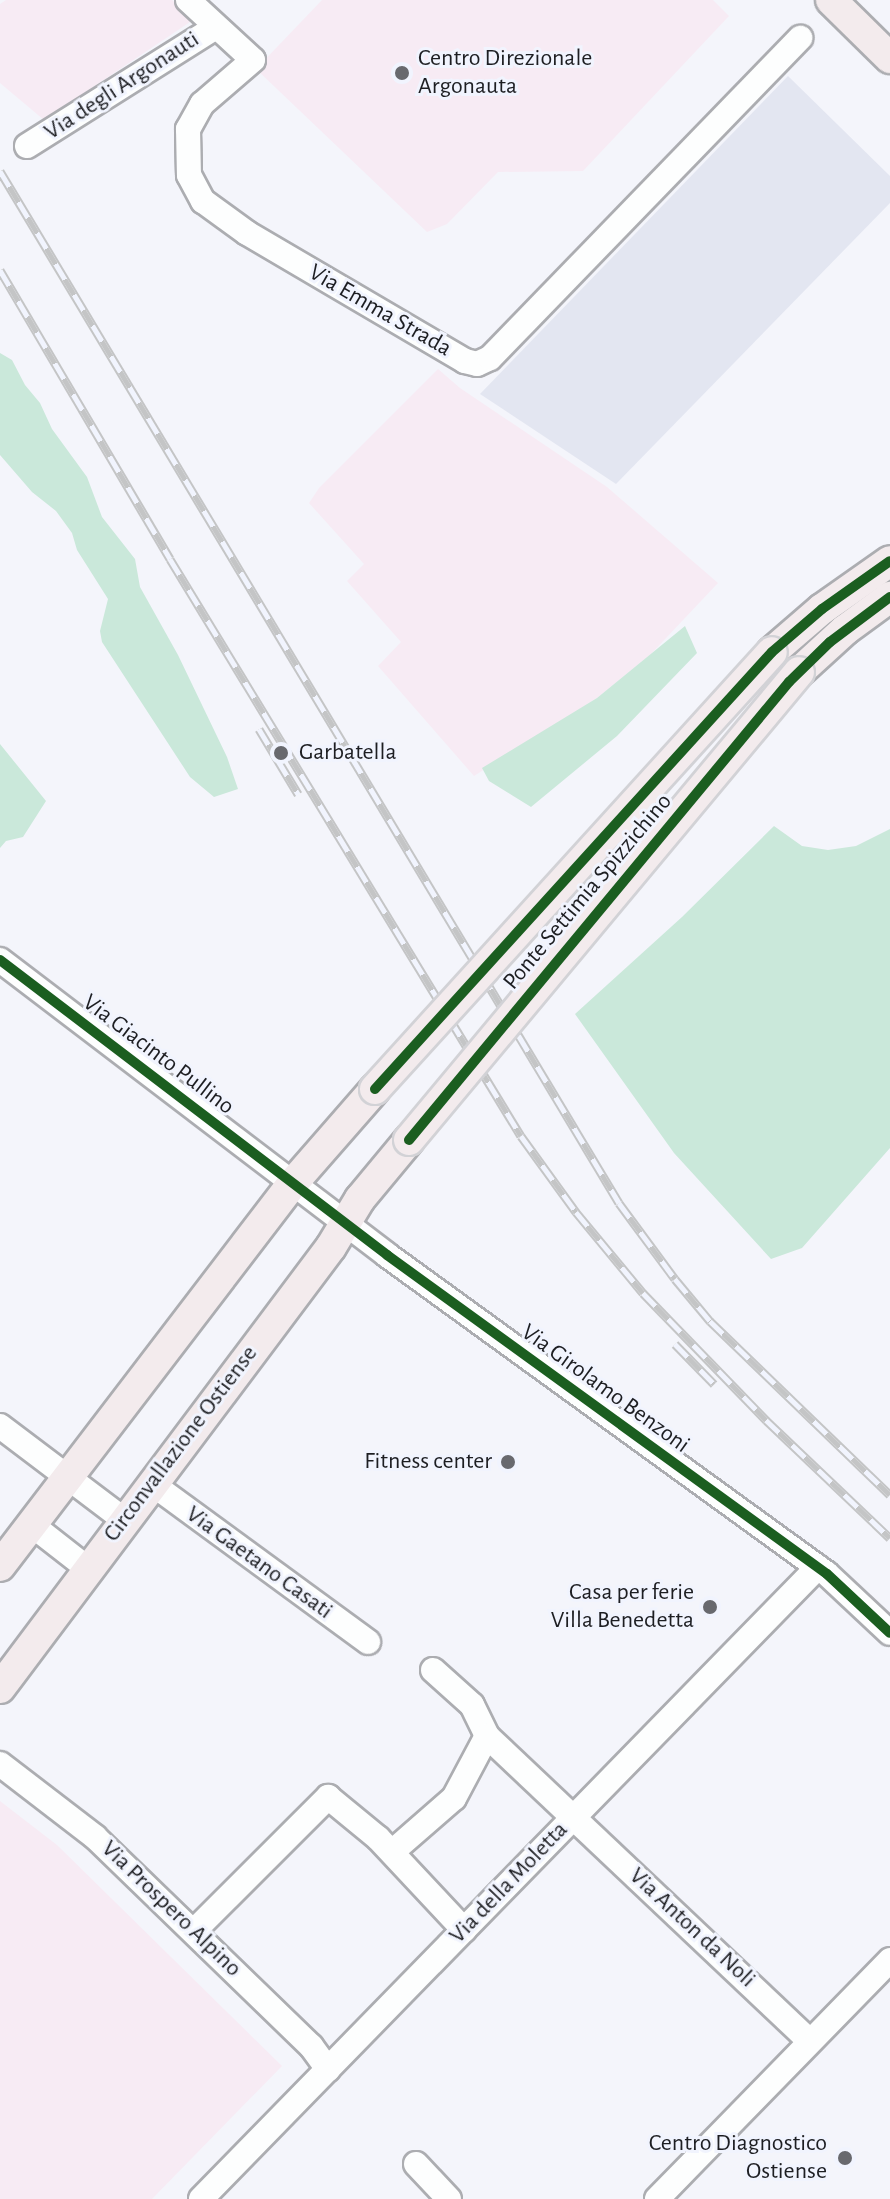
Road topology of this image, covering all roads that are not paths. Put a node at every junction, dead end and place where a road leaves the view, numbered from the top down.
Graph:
1 (188, 0) edge
2 (831, 0) edge
3 (216, 27) junction
4 (800, 38) dead end
5 (890, 58) edge
6 (253, 60) joint
7 (27, 146) dead end
8 (890, 561) edge
9 (890, 597) edge
10 (0, 960) edge
11 (293, 1183) junction
12 (358, 1203) junction
13 (0, 1426) edge
14 (68, 1477) junction
15 (151, 1483) junction
16 (123, 1519) junction
17 (32, 1525) junction
18 (0, 1566) edge
19 (818, 1567) junction
20 (87, 1568) junction
21 (890, 1633) edge
22 (368, 1642) dead end
23 (433, 1670) dead end
24 (0, 1688) edge
25 (487, 1736) junction
26 (0, 1764) edge
27 (573, 1816) junction
28 (392, 1852) junction
29 (464, 1930) junction
30 (194, 1931) junction
31 (890, 1960) edge
32 (810, 2041) junction
33 (328, 2069) junction
34 (416, 2164) dead end
35 (201, 2199) edge
36 (449, 2199) edge
37 (657, 2199) edge

1 - 3 street
2 - 5 main road
3 - 6 street, Via degli Argonauti
3 - 7 street, Via degli Argonauti
4 - 6 street, Via Emma Strada
8 - 11 main road, Ponte Settimia Spizzichino, bridge
9 - 12 main road, Ponte Settimia Spizzichino, bridge
10 - 11 street, Via Giacinto Pullino
11 - 12 street, Via Girolamo Benzoni
11 - 14 main road
12 - 15 main road, Circonvallazione Ostiense
12 - 19 street, Via Girolamo Benzoni
13 - 14 street
14 - 16 street
14 - 17 main road
15 - 16 main road, Circonvallazione Ostiense
15 - 22 street, Via Gaetano Casati
16 - 20 main road, Circonvallazione Ostiense
17 - 18 main road
17 - 20 street
19 - 21 street, Via Girolamo Benzoni
19 - 27 street, Via della Moletta
20 - 24 main road, Circonvallazione Ostiense
23 - 25 street, Via Anton da Noli
25 - 27 street, Via Anton da Noli
25 - 28 street
26 - 30 street, Via Prospero Alpino
27 - 29 street, Via della Moletta
27 - 32 street, Via Anton da Noli
28 - 29 street
28 - 30 street
29 - 33 street, Via della Moletta
30 - 33 street, Via Prospero Alpino
31 - 32 street
32 - 37 street
33 - 35 street, Via della Moletta
34 - 36 street

